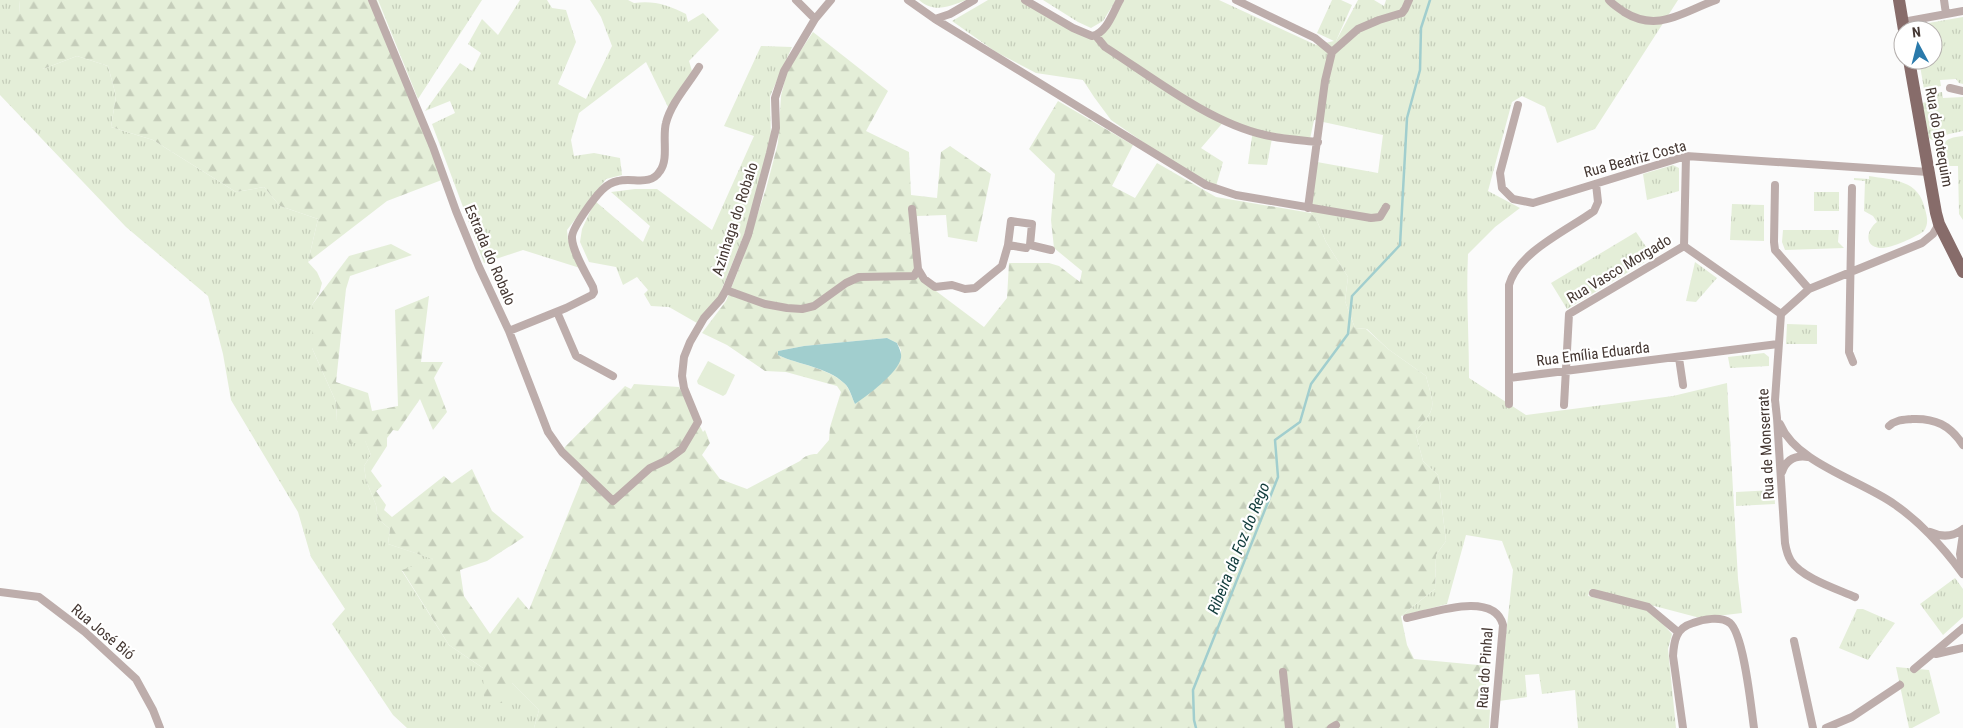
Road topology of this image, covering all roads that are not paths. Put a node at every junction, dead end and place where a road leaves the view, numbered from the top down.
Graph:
1 (372, 0) edge
2 (796, 0) edge
3 (831, 0) edge
4 (908, 0) edge
5 (974, 0) edge
6 (1025, 0) edge
7 (1120, 0) edge
8 (1236, 0) edge
9 (1409, 0) edge
10 (1609, 0) edge
11 (1716, 0) edge
12 (1899, 0) edge
13 (1944, 0) edge
14 (1963, 11) edge
15 (1946, 14) junction
16 (935, 18) junction
17 (815, 19) junction
18 (1902, 20) edge
19 (1924, 20) edge
20 (1096, 36) junction
21 (1332, 52) junction
22 (699, 67) dead end
23 (1911, 70) edge
24 (1950, 88) dead end
25 (1963, 91) edge
26 (1518, 105) dead end
27 (1318, 142) junction
28 (1686, 156) junction
29 (1928, 172) junction
30 (1596, 184) junction
31 (1775, 185) dead end
32 (1852, 188) dead end
33 (1386, 207) dead end
34 (1308, 208) junction
35 (912, 209) dead end
36 (1938, 224) junction
37 (1008, 245) junction
38 (1684, 246) junction
39 (1026, 248) dead end
40 (1051, 250) dead end
41 (918, 269) junction
42 (1850, 271) junction
43 (1963, 272) edge
44 (1809, 289) junction
45 (726, 290) junction
46 (557, 312) junction
47 (1781, 314) junction
48 (509, 331) junction
49 (1778, 344) junction
50 (1679, 358) junction
51 (1853, 362) dead end
52 (1566, 371) junction
53 (614, 376) dead end
54 (1509, 378) junction
55 (1683, 385) dead end
56 (1509, 404) dead end
57 (1564, 405) dead end
58 (1778, 418) junction
59 (1889, 426) dead end
60 (1963, 445) edge
61 (1810, 457) junction
62 (1781, 476) junction
63 (614, 501) joint
64 (1925, 528) junction
65 (1963, 529) edge
66 (1963, 534) edge
67 (1963, 573) edge
68 (0, 592) edge
69 (1592, 593) dead end
70 (1855, 597) dead end
71 (1407, 618) dead end
72 (1963, 628) edge
73 (1678, 632) junction
74 (1794, 641) dead end
75 (1963, 648) edge
76 (1928, 658) junction
77 (1914, 669) dead end
78 (1283, 672) dead end
79 (1900, 684) dead end
80 (160, 728) edge
81 (1289, 728) edge
82 (1494, 728) edge
83 (1683, 728) edge
84 (1754, 728) edge
85 (1812, 728) edge
86 (1826, 728) edge

1 - 48 street, Estrada do Robalo
2 - 17 street
3 - 17 street, Azinhaga do Robalo
4 - 16 street
5 - 16 street
6 - 20 street
7 - 20 street
8 - 21 street
9 - 21 street
10 - 11 street
12 - 18 main road
13 - 15 street
14 - 15 street
15 - 19 street
16 - 34 street
17 - 45 street, Azinhaga do Robalo
20 - 27 street
21 - 27 street
22 - 46 street
23 - 29 main road, Rua do Botequim
24 - 25 street
26 - 30 street, Rua Beatriz Costa
27 - 34 street
28 - 29 street, Rua Beatriz Costa
28 - 30 street, Rua Beatriz Costa
28 - 38 street
29 - 36 main road, Rua do Botequim
30 - 54 street
31 - 44 street
32 - 42 street
33 - 34 street
35 - 41 street
36 - 42 street
36 - 43 main road, Rua do Botequim
37 - 39 street
37 - 40 street
37 - 41 street
38 - 47 street
38 - 52 street, Rua Vasco Morgado
41 - 45 street
42 - 44 street
42 - 51 street
44 - 47 street
45 - 63 street, Azinhaga do Robalo
46 - 48 street
46 - 53 street
47 - 49 street, Rua de Monserrate
48 - 63 street, Estrada do Robalo
49 - 50 street, Rua Emília Eduarda
49 - 58 street, Rua de Monserrate
50 - 52 street, Rua Emília Eduarda
50 - 55 street
52 - 54 street, Rua Emília Eduarda
52 - 57 street, Rua Vasco Morgado
54 - 56 street
58 - 61 street
58 - 62 street, Rua de Monserrate
59 - 60 street
61 - 62 street
61 - 64 street
62 - 70 street, Rua de Monserrate
64 - 65 street
64 - 67 street
66 - 67 street
68 - 80 street, Rua José Bió
69 - 73 street
71 - 82 street, Rua do Pinhal
72 - 76 street
73 - 83 street
73 - 84 street
74 - 85 street
75 - 76 street
76 - 77 street
78 - 81 street
79 - 86 street

